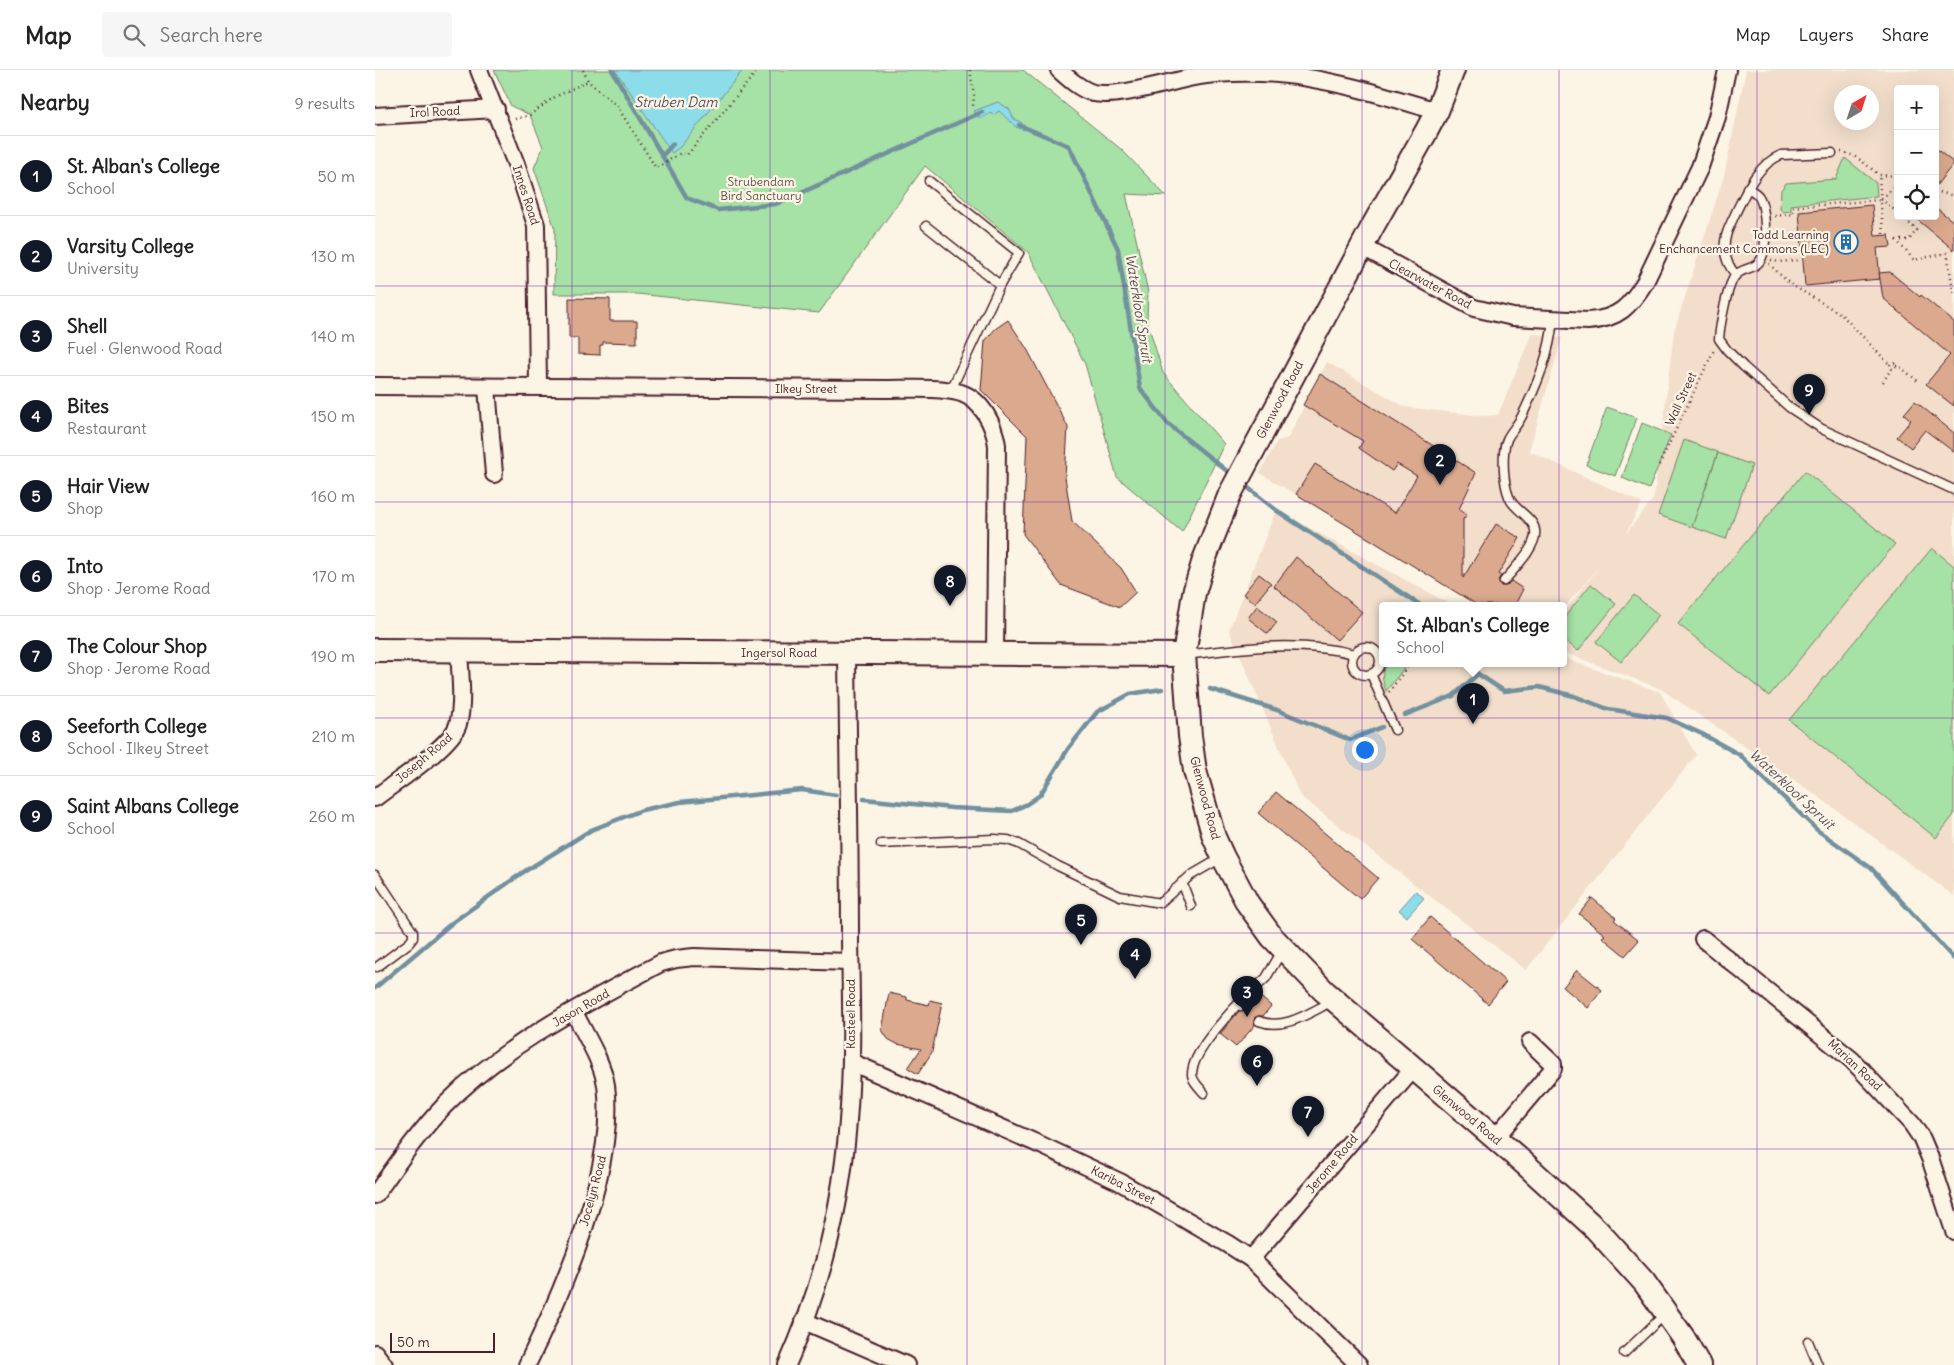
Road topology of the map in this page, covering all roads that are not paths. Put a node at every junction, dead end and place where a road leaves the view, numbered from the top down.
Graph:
1 (479, 70) edge
2 (1059, 70) edge
3 (1453, 70) edge
4 (1727, 70) edge
5 (1437, 111) junction
6 (375, 116) edge
7 (498, 116) junction
8 (1832, 152) road end
9 (929, 181) dead end
10 (1747, 188) junction
11 (926, 226) dead end
12 (1363, 247) junction
13 (1735, 275) junction
14 (1000, 285) junction
15 (1553, 319) junction
16 (375, 386) edge
17 (538, 386) junction
18 (487, 388) junction
19 (950, 392) junction
20 (495, 474) dead end
21 (1954, 490) edge
22 (1504, 581) dead end
23 (375, 650) edge
24 (459, 651) junction
25 (847, 653) junction
26 (1379, 653) edge
27 (1354, 654) junction
28 (995, 655) junction
29 (1184, 655) junction
30 (1379, 666) edge
31 (1371, 674) junction
32 (1395, 730) dead end
33 (375, 798) edge
34 (881, 844) dead end
35 (1223, 857) junction
36 (375, 875) edge
37 (1182, 882) junction
38 (1191, 906) dead end
39 (1703, 939) dead end
40 (1283, 950) junction
41 (850, 962) junction
42 (377, 967) dead end
43 (1335, 1000) junction
44 (574, 1012) junction
45 (1259, 1021) dead end
46 (1530, 1042) dead end
47 (851, 1062) junction
48 (1413, 1069) junction
49 (1204, 1093) dead end
50 (1495, 1138) junction
51 (375, 1196) edge
52 (1954, 1232) edge
53 (1251, 1259) junction
54 (1667, 1312) junction
55 (804, 1321) junction
56 (1807, 1342) dead end
57 (375, 1353) edge
58 (1624, 1353) dead end
59 (384, 1365) edge
60 (527, 1365) edge
61 (787, 1365) edge
62 (905, 1365) edge
63 (1359, 1365) edge
64 (1699, 1365) edge
65 (1818, 1365) edge

1 - 7 street, Innes Road
2 - 5 street
3 - 5 street, Glenwood Road
4 - 15 street, Clearwater Road
5 - 12 street, Glenwood Road
6 - 7 street, Irol Road
7 - 17 street, Innes Road
8 - 10 lane
9 - 14 lane
10 - 13 lane
10 - 13 lane
11 - 14 lane
12 - 15 street, Clearwater Road
12 - 29 street, Glenwood Road
13 - 21 lane
14 - 19 lane
15 - 22 lane
16 - 18 street, Ilkey Street
17 - 18 street, Ilkey Street
17 - 19 street, Ilkey Street
18 - 20 street
19 - 28 street, Ilkey Street
23 - 24 street, Ingersol Road
24 - 25 street, Ingersol Road
24 - 33 street, Joseph Road
25 - 28 street, Ingersol Road
25 - 41 street, Kasteel Road
26 - 27 lane
27 - 29 lane
27 - 31 lane
28 - 29 street, Ingersol Road
29 - 35 street, Glenwood Road
30 - 31 lane
31 - 32 lane
34 - 37 lane
35 - 37 lane
35 - 40 street, Glenwood Road
36 - 42 lane
37 - 38 lane
39 - 52 street, Marian Road
40 - 43 street, Glenwood Road
40 - 49 lane
41 - 44 street, Jason Road
41 - 47 street, Kasteel Road
43 - 45 lane
43 - 48 street, Glenwood Road
44 - 51 street, Jason Road
44 - 60 street, Jocelyn Road
46 - 50 street
47 - 53 street, Kariba Street
47 - 55 street, Kasteel Road
48 - 50 street, Glenwood Road
48 - 53 street, Jerome Road
50 - 54 street, Glenwood Road
53 - 63 street, Kariba Street
54 - 58 lane
54 - 64 street, Glenwood Road
55 - 61 street, Kasteel Road
55 - 62 street
56 - 65 lane
57 - 59 street

